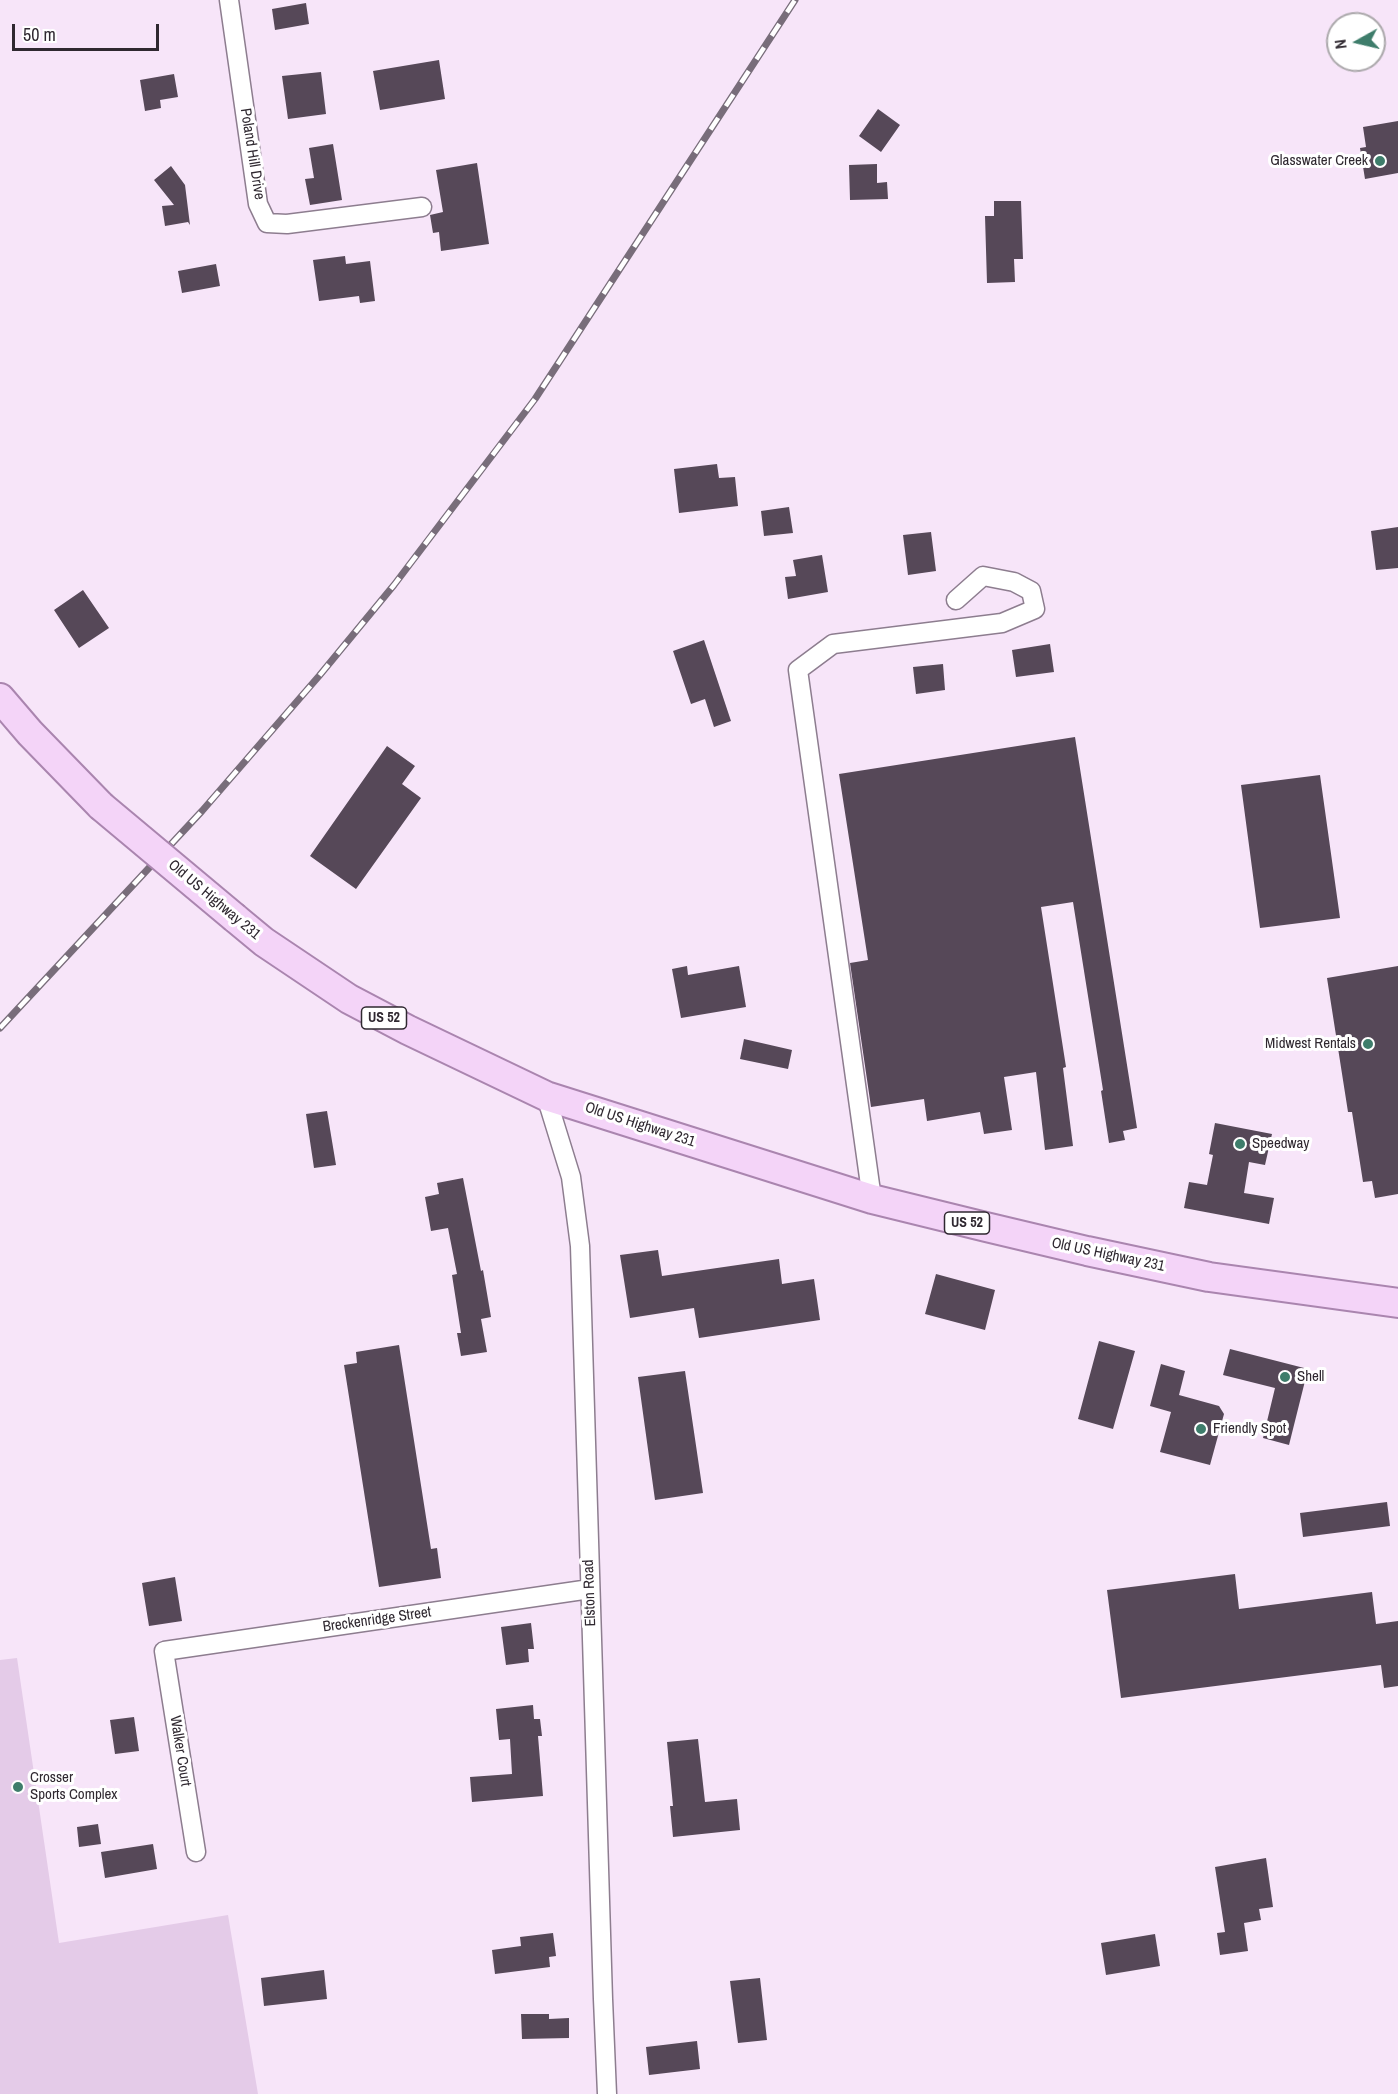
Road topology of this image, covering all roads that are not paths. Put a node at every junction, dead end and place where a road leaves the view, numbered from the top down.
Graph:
1 (229, 0) edge
2 (422, 207) dead end
3 (956, 600) dead end
4 (0, 698) edge
5 (546, 1096) junction
6 (872, 1199) junction
7 (1398, 1303) edge
8 (590, 1589) junction
9 (164, 1650) joint
10 (196, 1852) dead end
11 (607, 2094) edge

1 - 2 street, Poland Hill Drive
3 - 6 street
4 - 5 main road, Old US Highway 231 / US 52, bridge
5 - 6 main road, Old US Highway 231 / US 52
5 - 8 street, Elston Road
6 - 7 main road, Old US Highway 231 / US 52
8 - 9 street, Breckenridge Street
8 - 11 street, Elston Road
9 - 10 street, Walker Court

